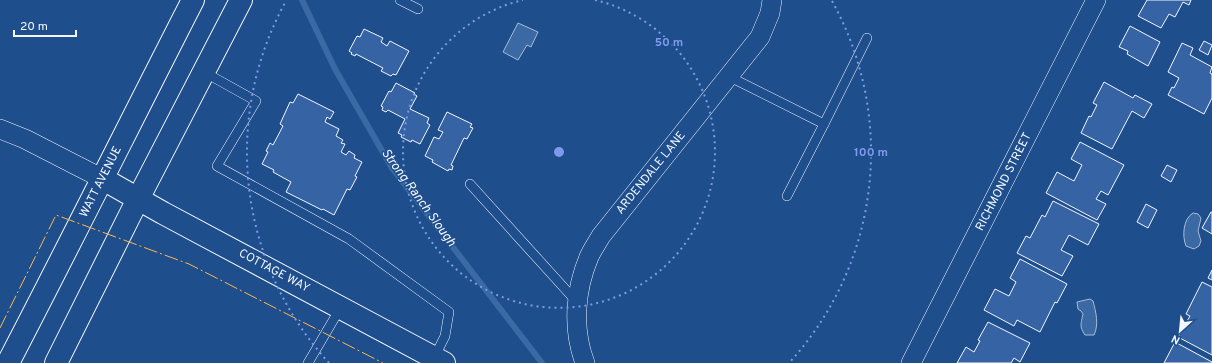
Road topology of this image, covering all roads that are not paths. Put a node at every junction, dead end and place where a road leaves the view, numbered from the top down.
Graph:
1 (193, 0) edge
2 (241, 0) edge
3 (400, 0) edge
4 (772, 0) edge
5 (1096, 0) edge
6 (418, 9) dead end
7 (867, 38) dead end
8 (204, 72) junction
9 (728, 76) junction
10 (824, 124) junction
11 (0, 129) edge
12 (103, 179) junction
13 (470, 184) dead end
14 (787, 196) dead end
15 (138, 199) junction
16 (577, 302) junction
17 (340, 307) junction
18 (439, 360) edge
19 (8, 363) edge
20 (56, 363) edge
21 (308, 363) edge
22 (584, 363) edge
23 (911, 363) edge

1 - 12 main road, WATT AVENUE
2 - 8 main road
3 - 6 lane
4 - 9 street, ARDENDALE LANE
5 - 23 street, RICHMOND STREET
7 - 10 lane
8 - 15 main road
8 - 18 lane
9 - 10 lane
9 - 16 street, ARDENDALE LANE
10 - 14 lane
11 - 12 street
12 - 15 main road, COTTAGE WAY
12 - 19 main road, WATT AVENUE
13 - 16 lane
15 - 17 main road, COTTAGE WAY
15 - 20 main road
16 - 22 street, ARDENDALE LANE
17 - 18 main road, COTTAGE WAY
17 - 21 lane

